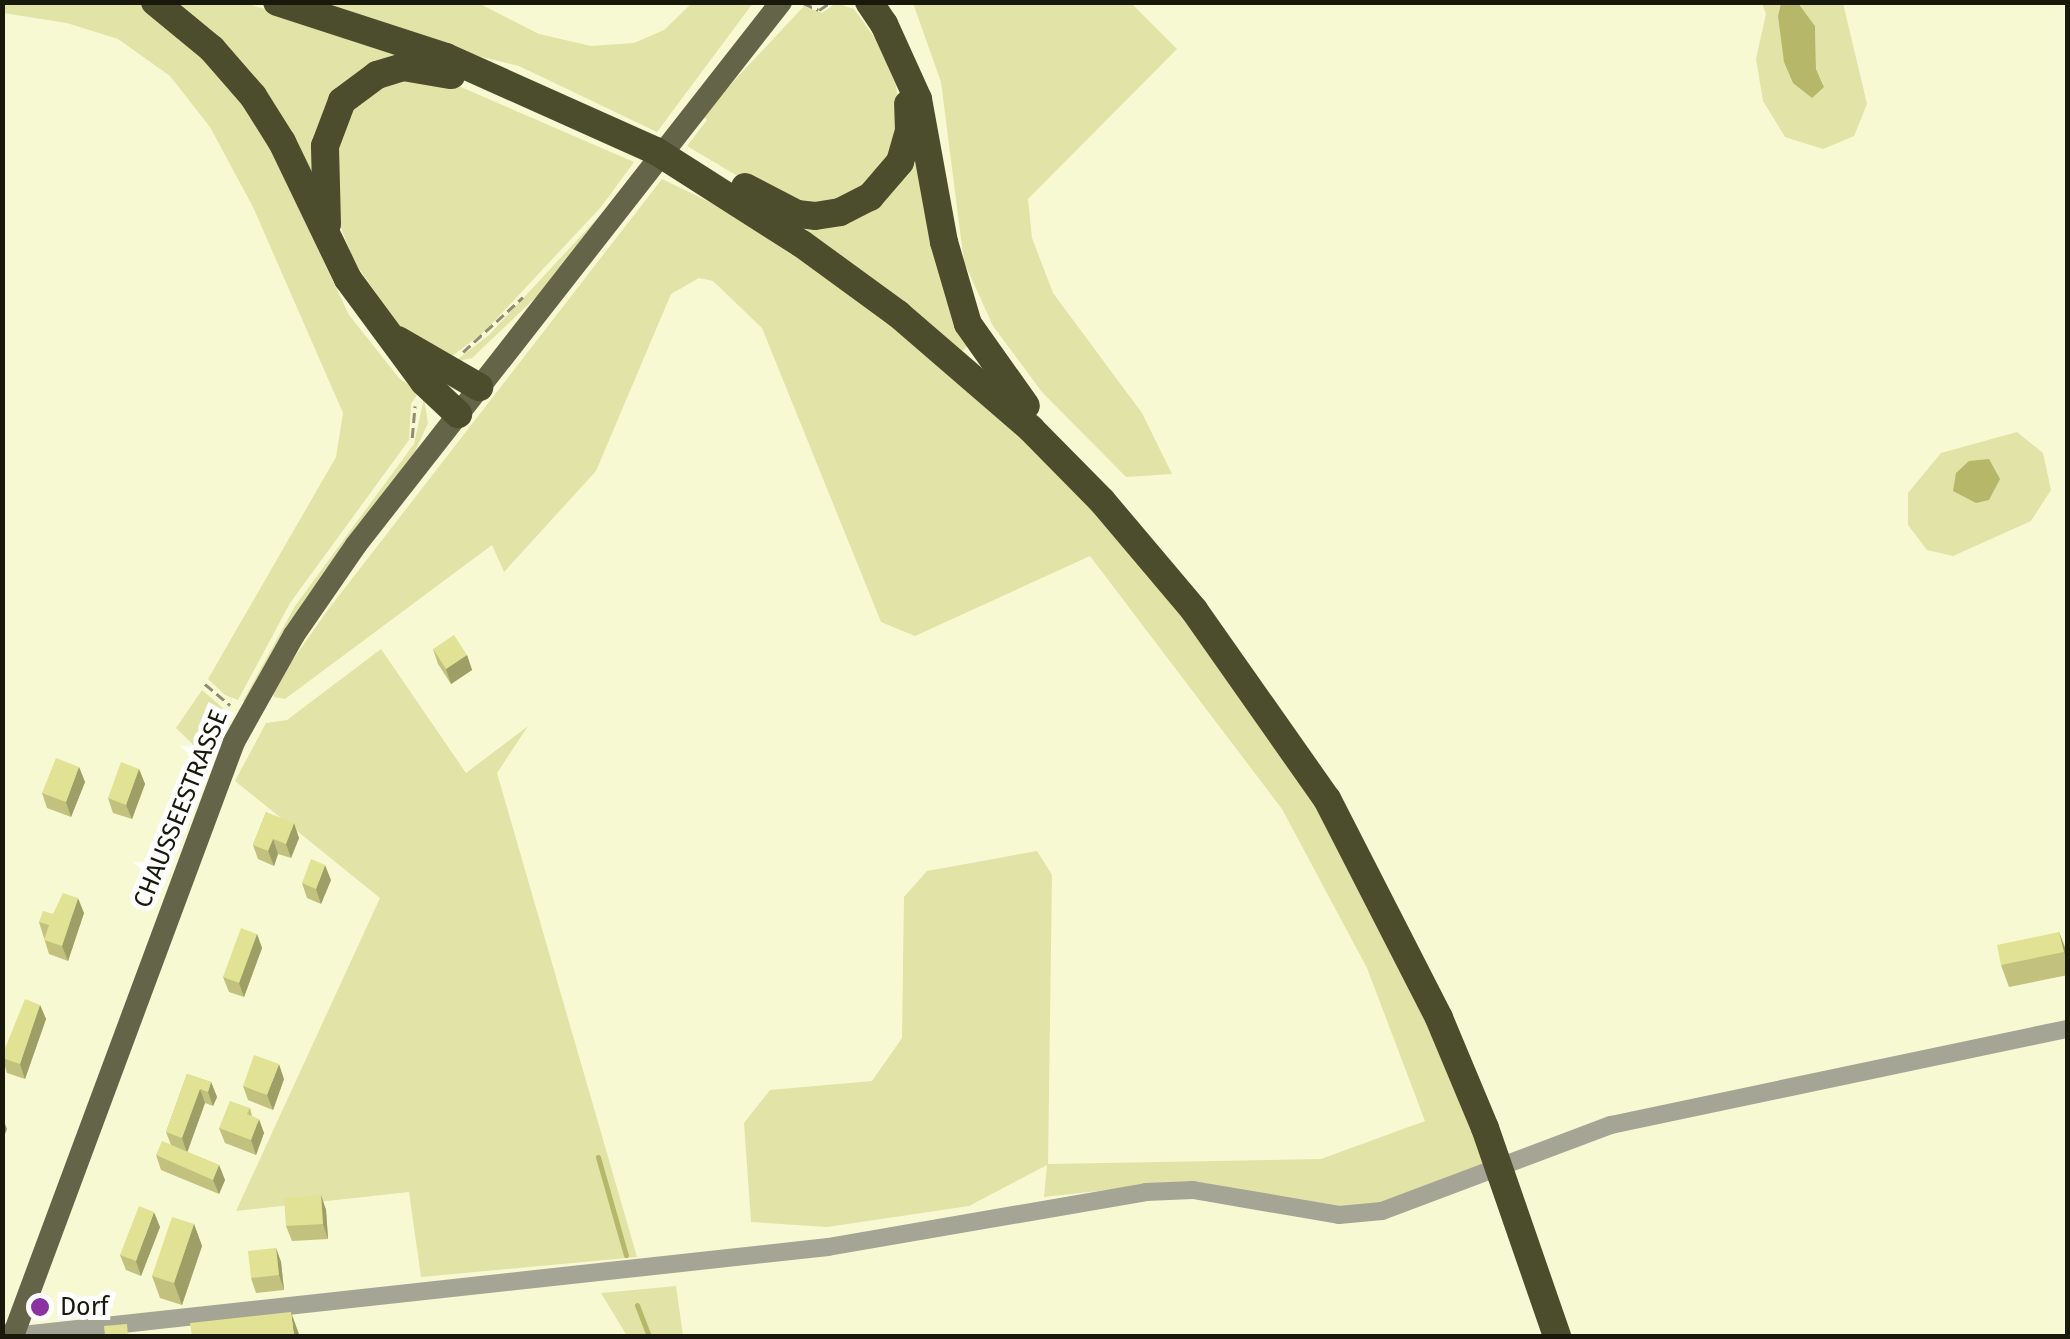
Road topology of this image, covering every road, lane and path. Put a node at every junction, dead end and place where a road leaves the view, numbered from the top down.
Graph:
1 (155, 2) edge
2 (277, 2) edge
3 (781, 2) edge
4 (802, 2) edge
5 (831, 2) edge
6 (868, 2) edge
7 (904, 62) junction
8 (557, 104) junction
9 (675, 163) junction
10 (329, 241) junction
11 (393, 337) junction
12 (479, 387) junction
13 (458, 414) junction
14 (1102, 501) junction
15 (205, 684) dead end
16 (249, 714) junction
17 (2068, 1029) edge
18 (2, 1332) edge
19 (13, 1336) edge
20 (1557, 1336) edge

1 - 10 highway
2 - 8 highway
3 - 12 main road, CHAUSSEESTRASSE
4 - 5 path
6 - 7 highway
7 - 9 highway
7 - 14 highway
8 - 9 highway
8 - 10 highway
9 - 14 highway
10 - 11 highway
11 - 12 highway
11 - 13 highway
12 - 13 main road, CHAUSSEESTRASSE
13 - 16 main road, CHAUSSEESTRASSE
14 - 20 highway
15 - 16 path
16 - 19 main road, CHAUSSEESTRASSE
17 - 19 street
18 - 19 street

